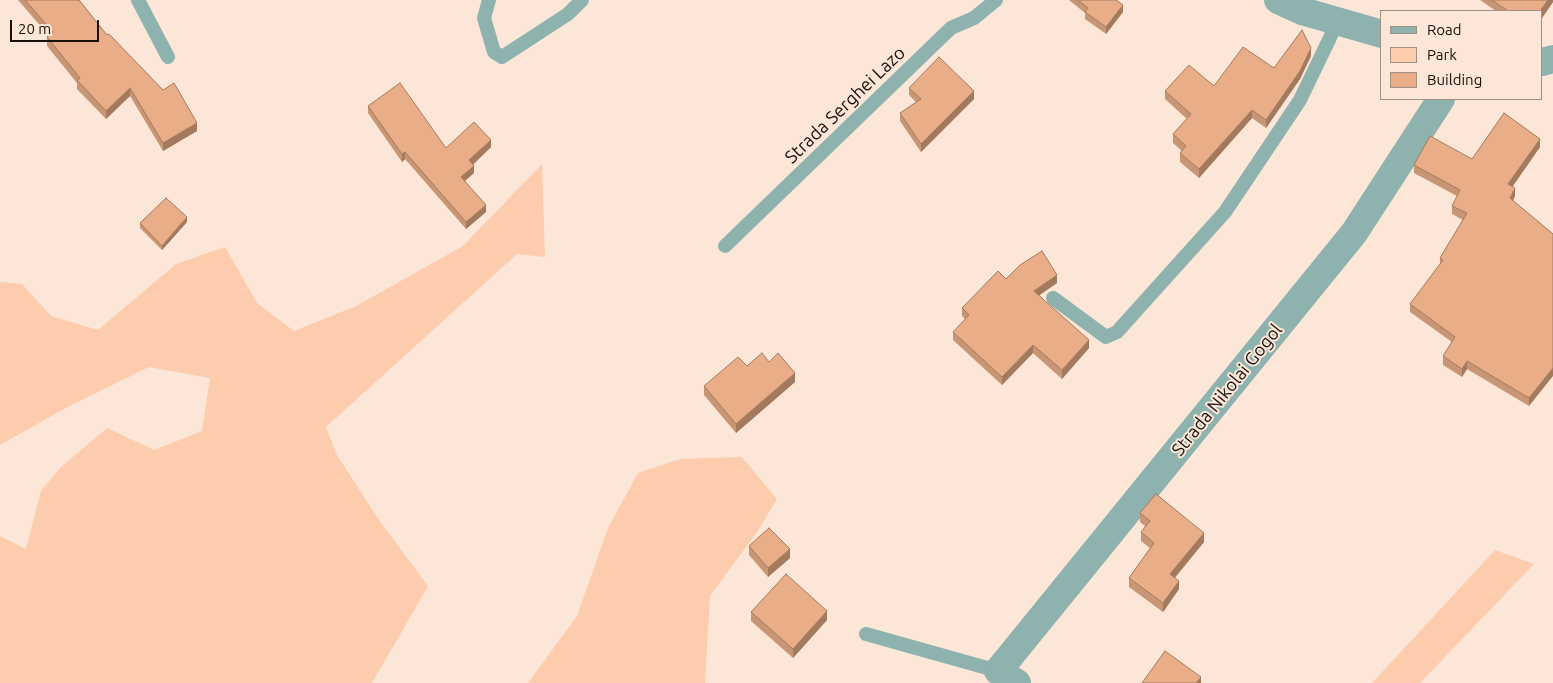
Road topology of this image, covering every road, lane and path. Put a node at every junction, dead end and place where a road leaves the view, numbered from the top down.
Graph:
1 (138, 0) edge
2 (489, 0) edge
3 (582, 0) edge
4 (996, 0) edge
5 (1278, 0) edge
6 (1338, 21) junction
7 (1380, 33) edge
8 (168, 57) dead end
9 (1440, 100) edge
10 (725, 246) dead end
11 (1053, 298) dead end
12 (866, 634) dead end
13 (1008, 677) edge

1 - 8 lane
2 - 3 lane
4 - 10 lane, Strada Serghei Lazo
5 - 6 street
6 - 7 street
6 - 11 lane
9 - 13 street, Strada Nikolai Gogol
12 - 13 lane, Strada Nikolai Gogol

